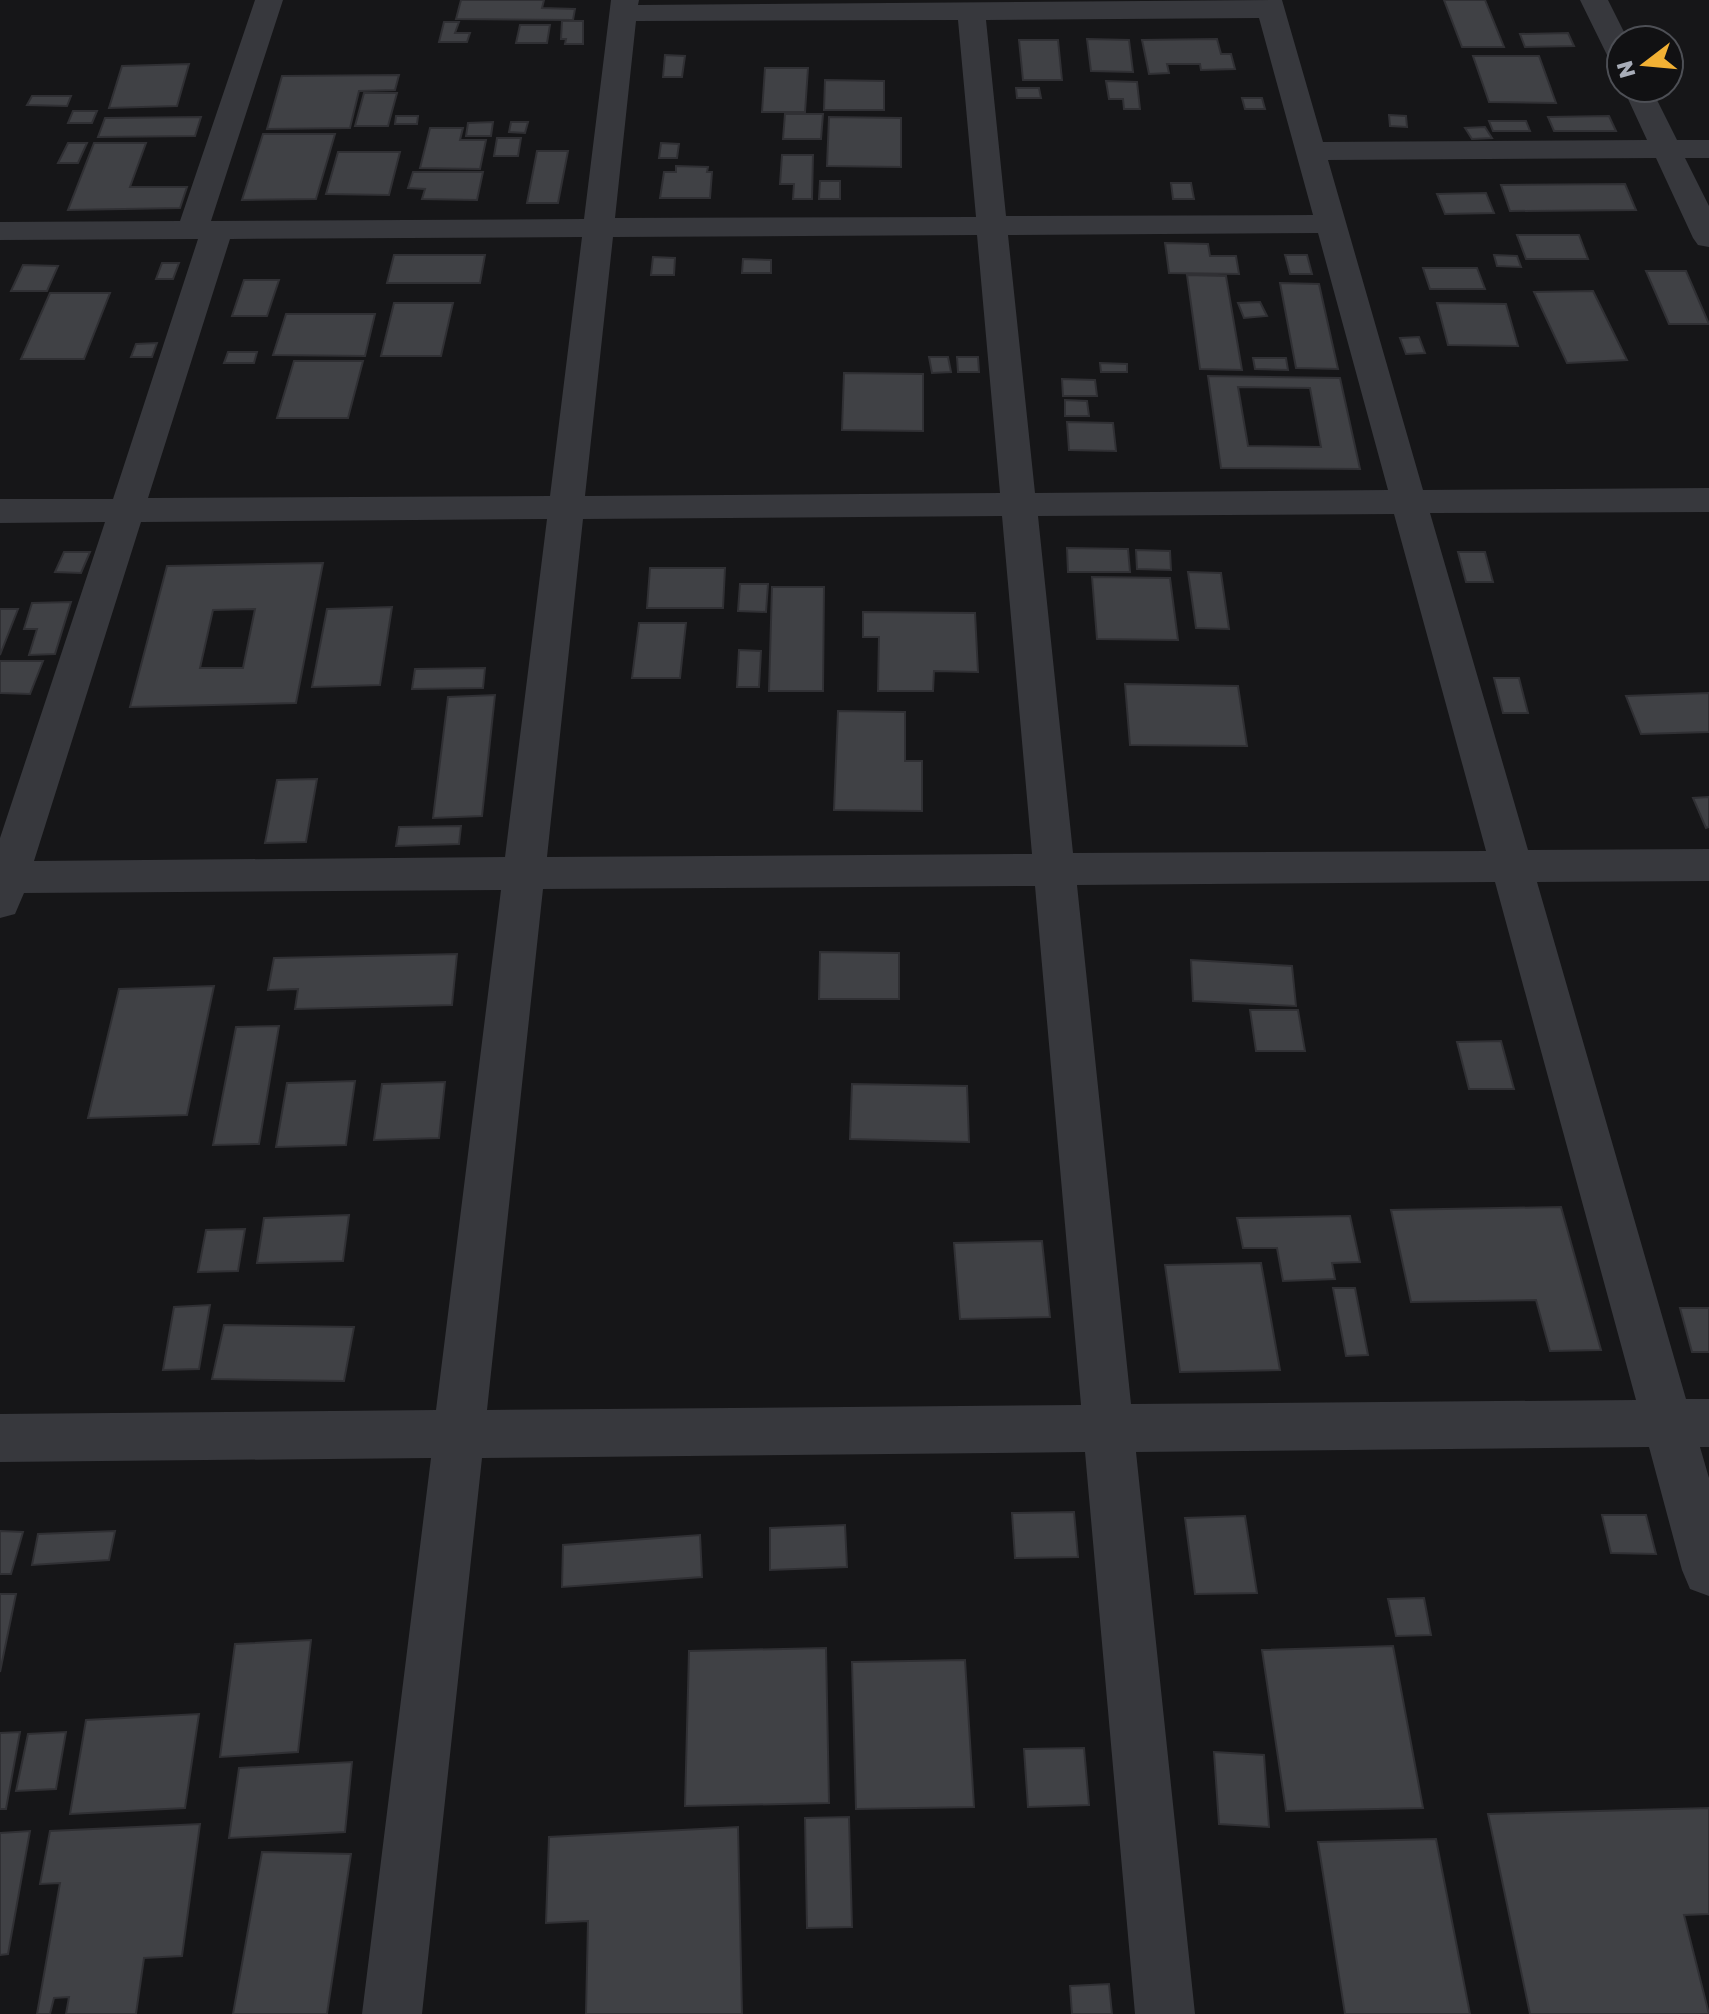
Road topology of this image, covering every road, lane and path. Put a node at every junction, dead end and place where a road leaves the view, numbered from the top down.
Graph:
1 (269, 0) edge
2 (1594, 0) edge
3 (1270, 5) edge
4 (624, 6) edge
5 (970, 6) edge
6 (1606, 24) edge
7 (1645, 104) edge
8 (1666, 149) junction
9 (1709, 149) edge
10 (1311, 151) junction
11 (1331, 224) junction
12 (991, 226) junction
13 (599, 228) junction
14 (204, 230) junction
15 (0, 231) edge
16 (1709, 238) edge
17 (1709, 500) edge
18 (1409, 502) junction
19 (1019, 504) junction
20 (567, 507) junction
21 (127, 510) junction
22 (0, 511) edge
23 (1709, 865) edge
24 (1512, 866) junction
25 (1054, 869) junction
26 (524, 873) junction
27 (3, 886) edge
28 (1688, 1423) edge
29 (1108, 1428) junction
30 (460, 1434) junction
31 (0, 1438) edge
32 (1709, 1570) edge
33 (392, 2014) edge
34 (1165, 2014) edge

1 - 14 street
2 - 6 street
3 - 5 street
3 - 10 street
4 - 5 street
4 - 13 street
5 - 12 street
7 - 8 street
8 - 9 street
8 - 10 street
8 - 16 street
10 - 11 street
11 - 12 street
11 - 18 street
12 - 13 street
12 - 19 street
13 - 14 street
13 - 20 street
14 - 15 street
14 - 21 street
17 - 18 street
18 - 19 street
18 - 24 street
19 - 20 street
19 - 25 street
20 - 21 street
20 - 26 street
21 - 22 street
21 - 27 street
23 - 24 street
24 - 25 street
24 - 28 street
25 - 26 street
25 - 29 street
26 - 27 street
26 - 30 street
28 - 29 street
28 - 32 street
29 - 30 street
29 - 34 street
30 - 31 street
30 - 33 street

